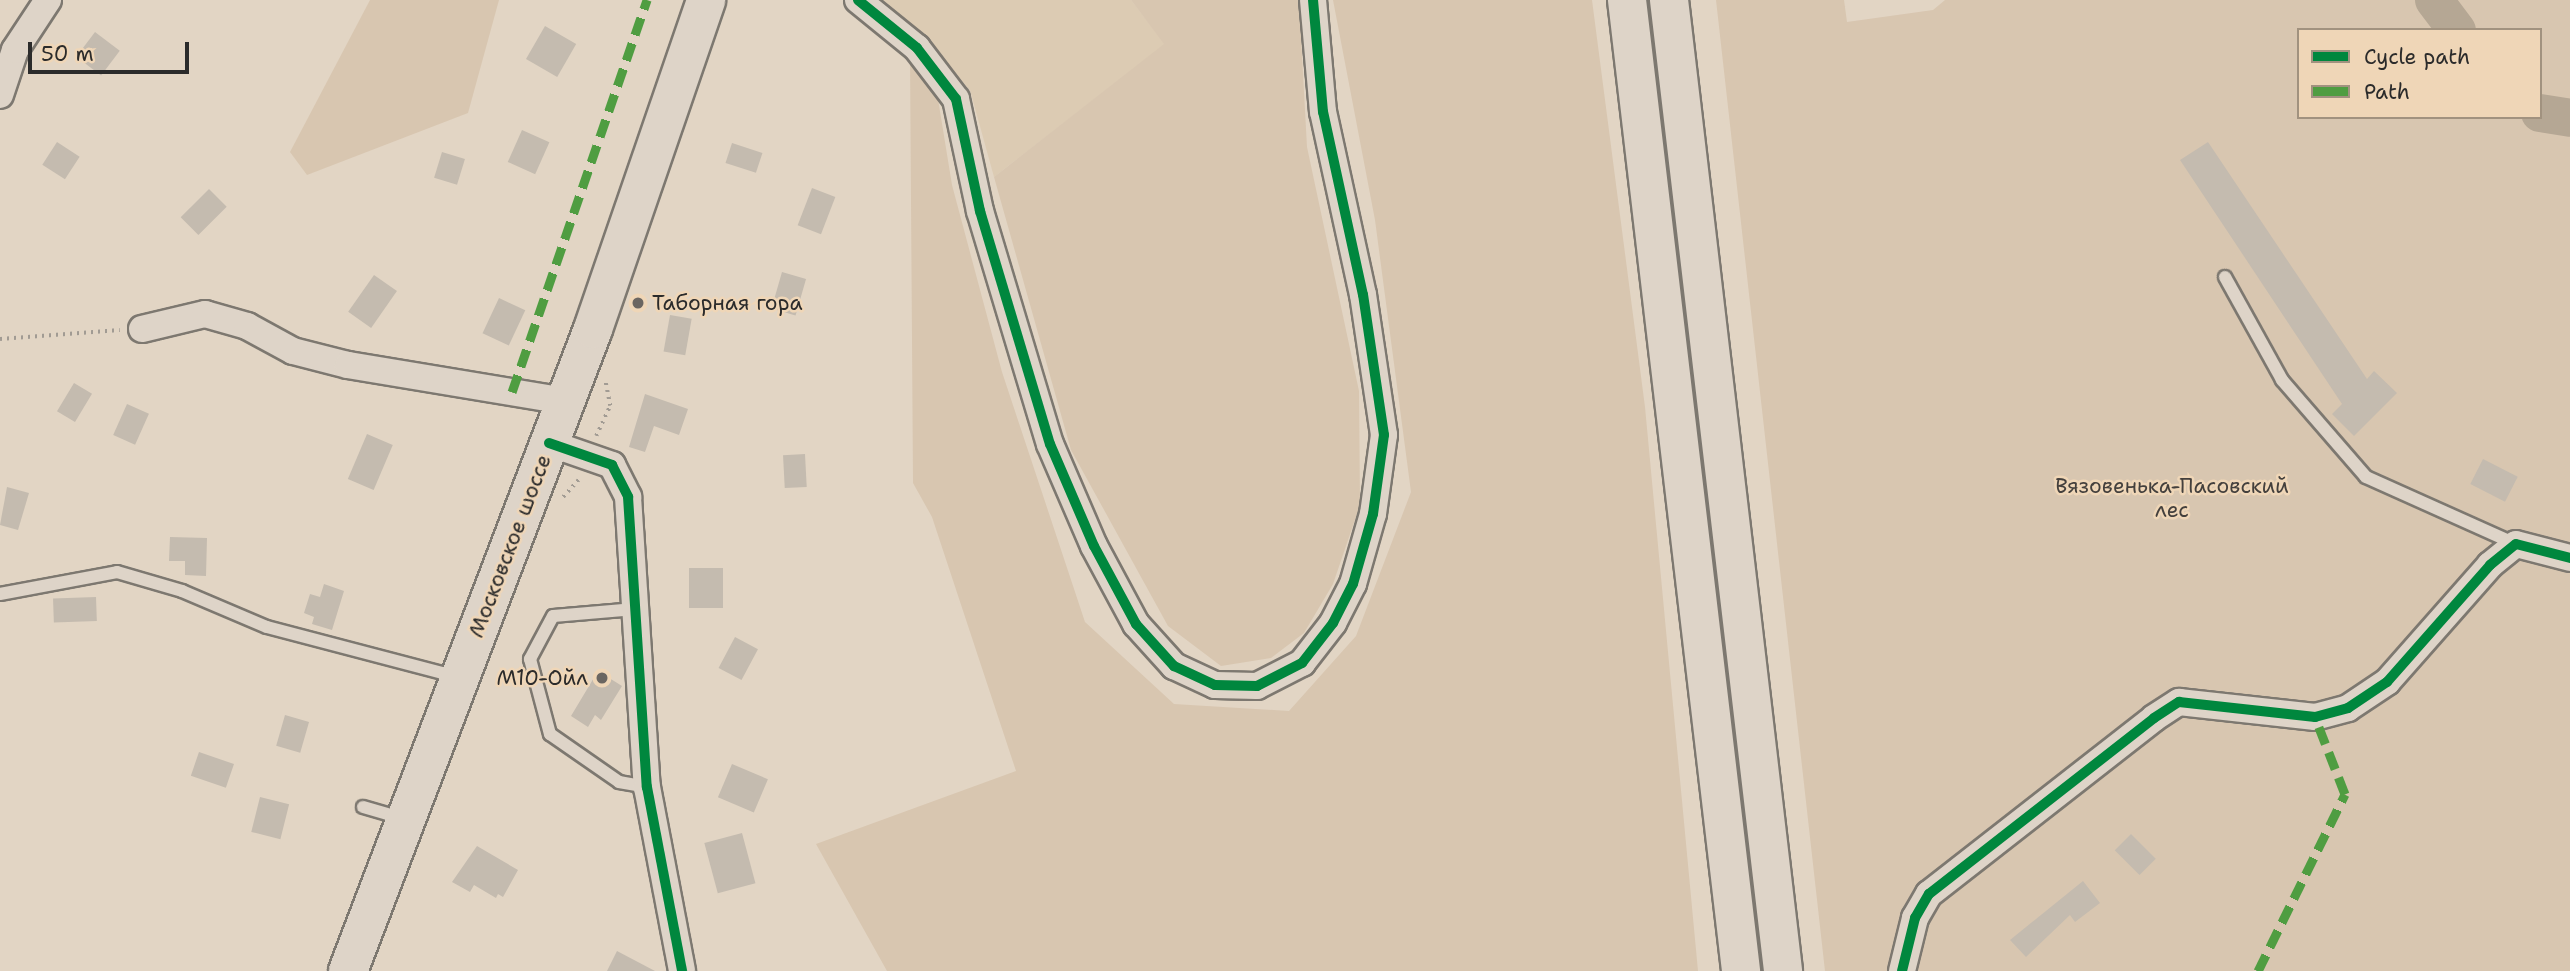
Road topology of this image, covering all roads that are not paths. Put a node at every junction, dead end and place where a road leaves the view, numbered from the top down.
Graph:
1 (48, 0) edge
2 (706, 0) edge
3 (858, 0) edge
4 (1313, 0) edge
5 (1627, 0) edge
6 (1669, 0) edge
7 (0, 96) edge
8 (2225, 277) dead end
9 (142, 329) road end
10 (565, 401) junction
11 (550, 443) junction
12 (2516, 544) junction
13 (2570, 558) edge
14 (0, 594) edge
15 (635, 609) junction
16 (459, 677) junction
17 (647, 787) junction
18 (363, 807) dead end
19 (405, 820) junction
20 (348, 971) edge
21 (682, 971) edge
22 (1741, 971) edge
23 (1783, 971) edge
24 (1902, 971) edge

1 - 7 street
2 - 10 main road, Московское шоссе
3 - 4 street
5 - 22 main road
6 - 23 main road
8 - 12 lane
9 - 10 street
10 - 11 main road, Московское шоссе
11 - 15 street
11 - 16 main road, Московское шоссе
12 - 13 street
12 - 24 street
14 - 16 lane
15 - 17 street
15 - 17 lane
16 - 19 main road, Московское шоссе
17 - 21 street
18 - 19 lane
19 - 20 main road, Московское шоссе

